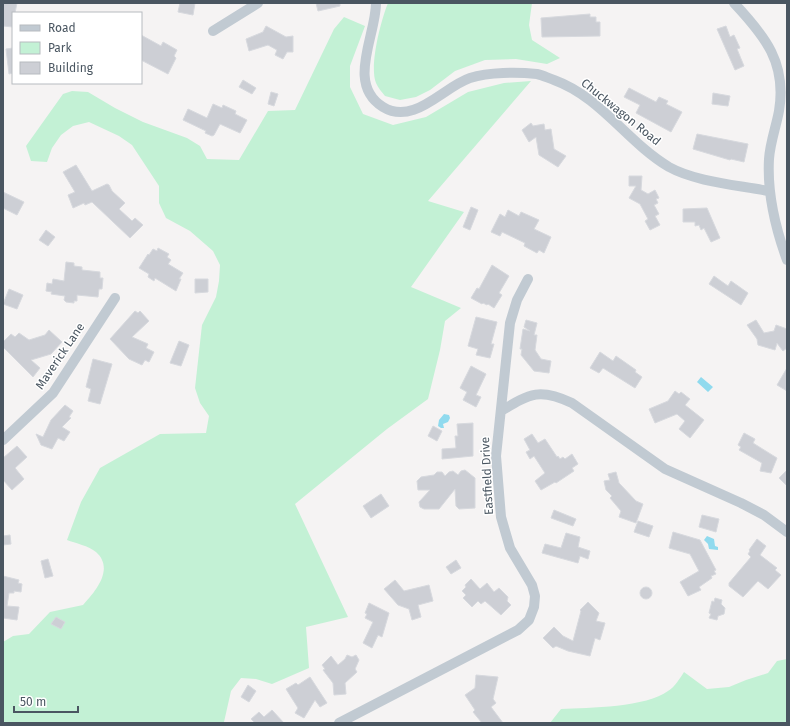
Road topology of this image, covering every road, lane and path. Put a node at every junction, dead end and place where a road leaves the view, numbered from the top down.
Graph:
1 (258, 3) edge
2 (376, 3) edge
3 (734, 3) edge
4 (213, 31) dead end
5 (768, 191) junction
6 (787, 260) edge
7 (528, 279) dead end
8 (115, 298) dead end
9 (501, 411) junction
10 (3, 440) edge
11 (787, 532) edge
12 (339, 723) edge

1 - 4 street
2 - 5 street, Chuckwagon Road
3 - 5 street
5 - 6 street
7 - 9 street, Eastfield Drive
8 - 10 street, Maverick Lane
9 - 11 street
9 - 12 street, Eastfield Drive

